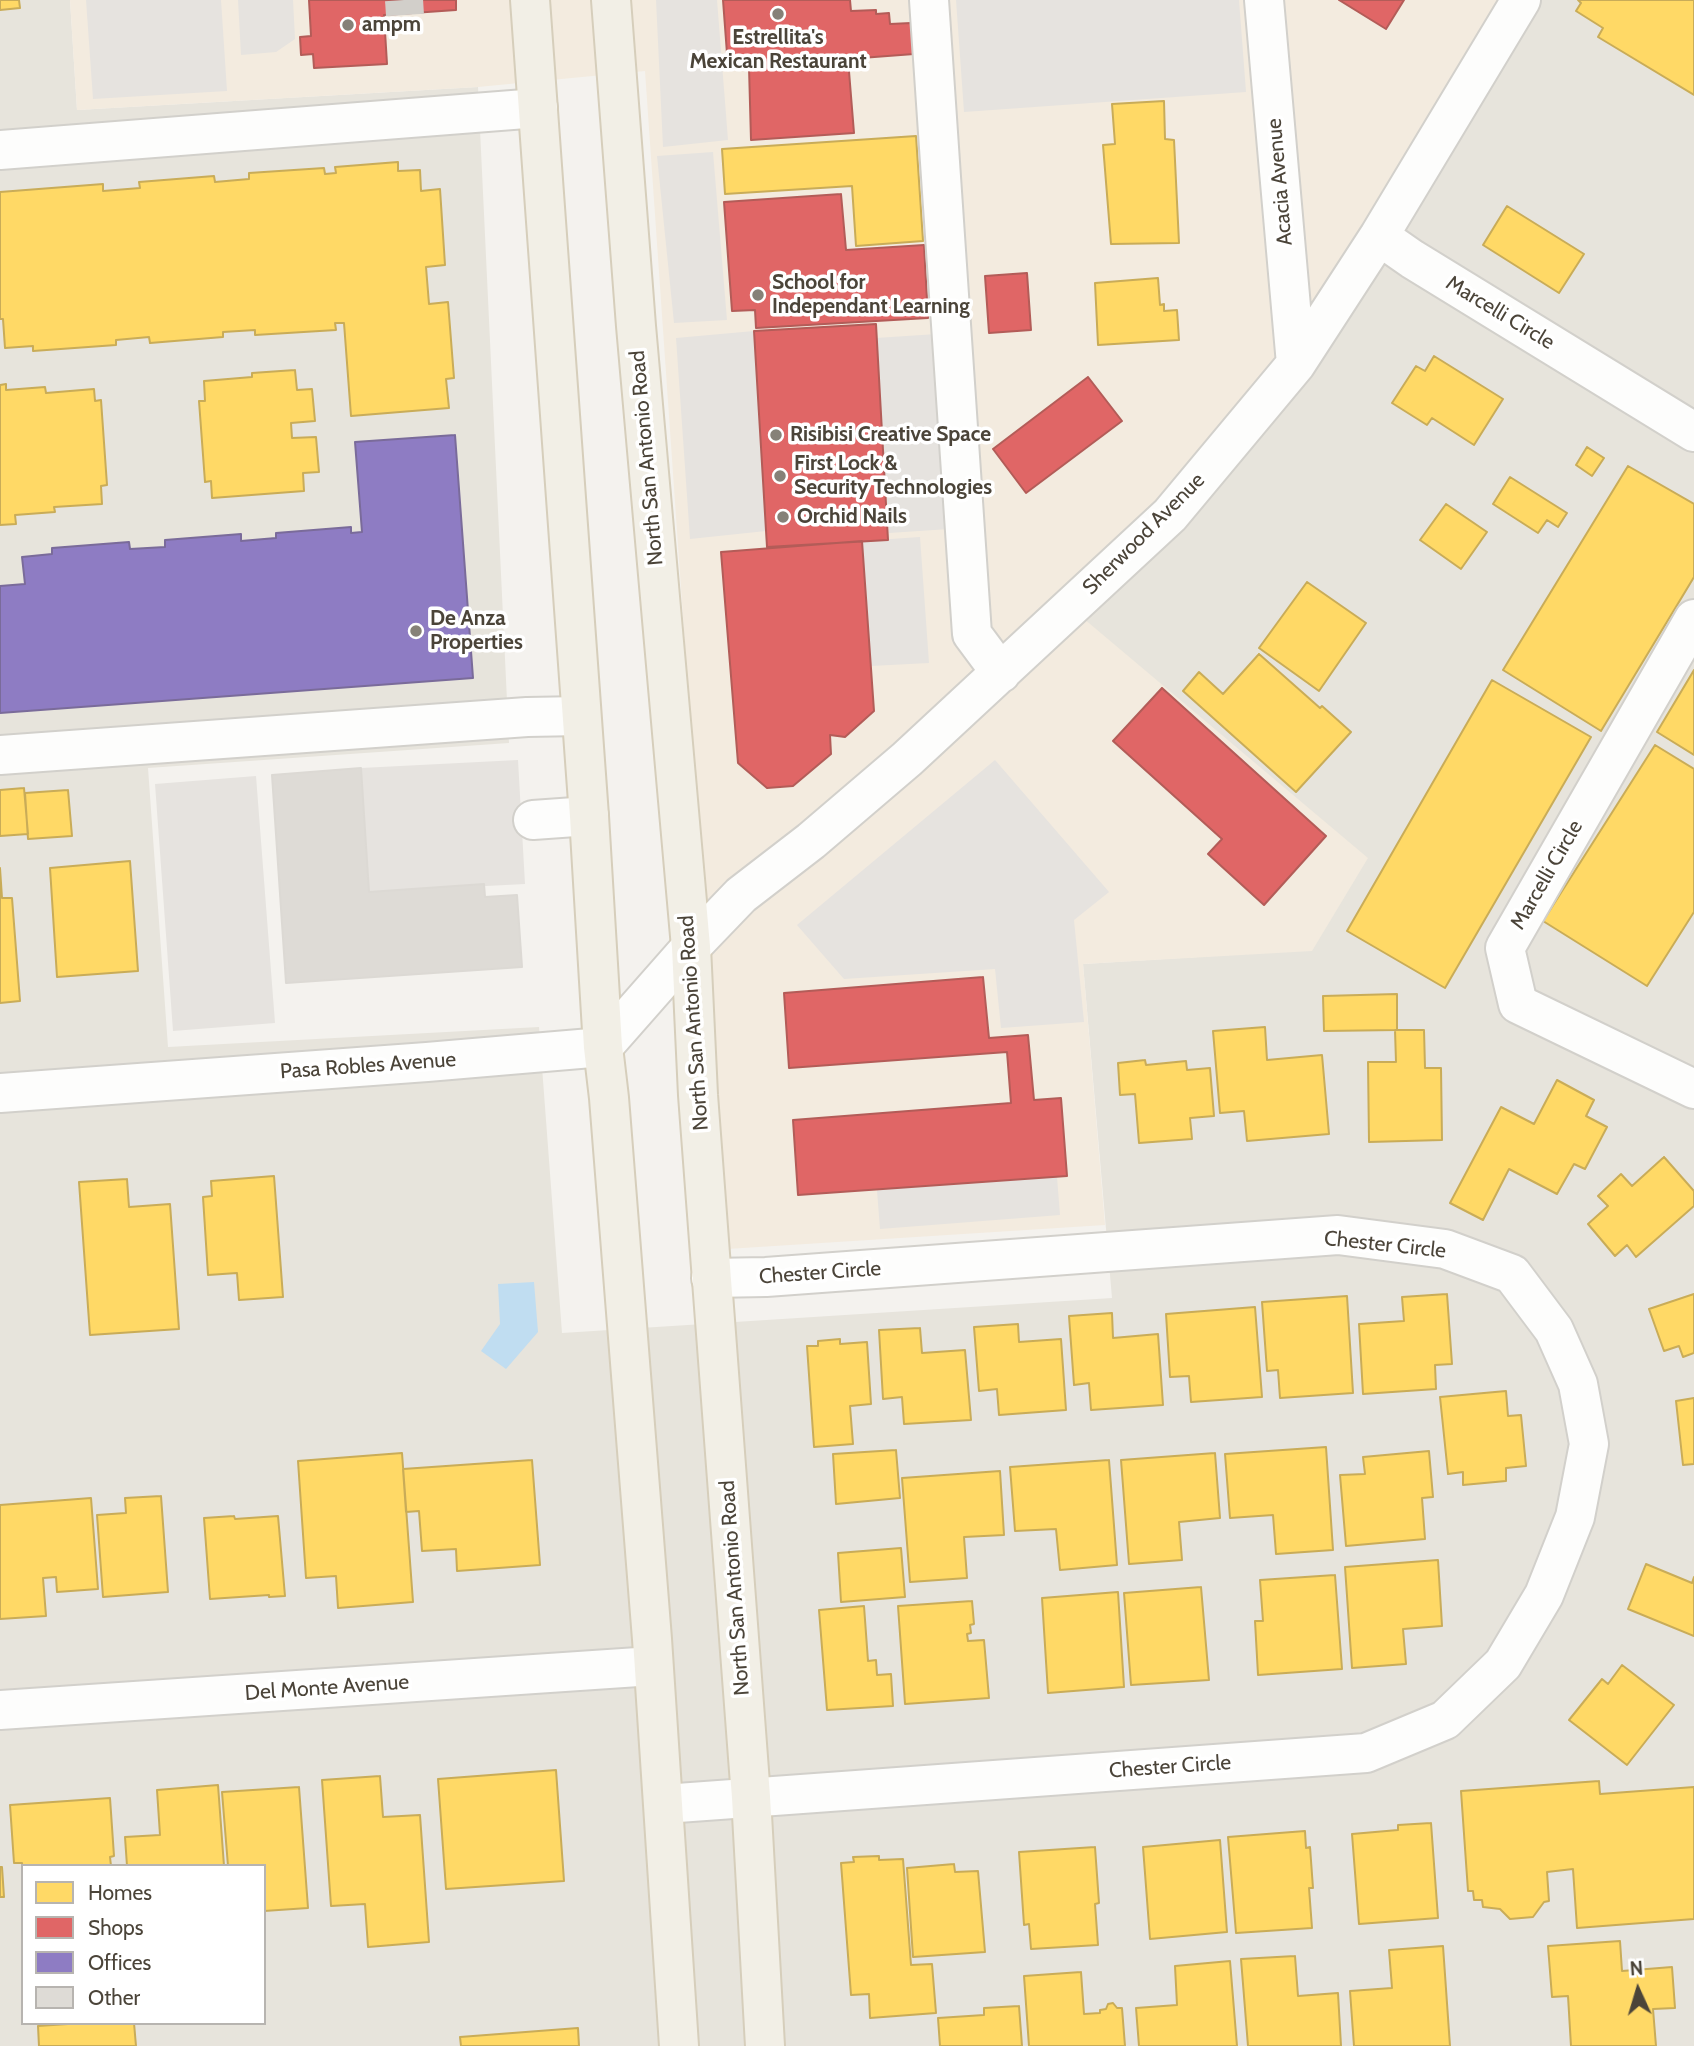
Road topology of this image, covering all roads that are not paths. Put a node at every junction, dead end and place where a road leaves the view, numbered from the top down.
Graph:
1 (530, 0) edge
2 (611, 0) edge
3 (929, 0) edge
4 (1264, 0) edge
5 (1521, 0) edge
6 (538, 108) junction
7 (0, 150) edge
8 (1378, 236) junction
9 (1296, 364) junction
10 (1694, 432) edge
11 (1694, 619) edge
12 (1001, 673) junction
13 (581, 716) junction
14 (0, 755) edge
15 (589, 816) junction
16 (533, 820) dead end
17 (691, 947) junction
18 (603, 1047) junction
19 (1694, 1088) edge
20 (0, 1093) edge
21 (711, 1278) junction
22 (653, 1666) junction
23 (0, 1710) edge
24 (751, 1797) junction
25 (664, 1804) junction
26 (680, 2046) edge
27 (765, 2046) edge

1 - 6 main road
2 - 17 main road, North San Antonio Road
3 - 12 street
4 - 9 street, Acacia Avenue
5 - 8 street, Sherwood Avenue
6 - 7 street
6 - 13 main road
8 - 9 street, Sherwood Avenue
8 - 10 street, Marcelli Circle
9 - 12 street, Sherwood Avenue
11 - 19 street, Marcelli Circle
12 - 17 street, Sherwood Avenue
13 - 14 street
13 - 15 main road
15 - 16 street
15 - 18 main road
17 - 18 street
17 - 21 main road, North San Antonio Road
18 - 20 street, Pasa Robles Avenue
18 - 22 main road
21 - 24 main road, North San Antonio Road
21 - 24 street, Chester Circle
22 - 23 street, Del Monte Avenue
22 - 25 main road
24 - 25 street, Chester Circle
24 - 27 main road, North San Antonio Road
25 - 26 main road

